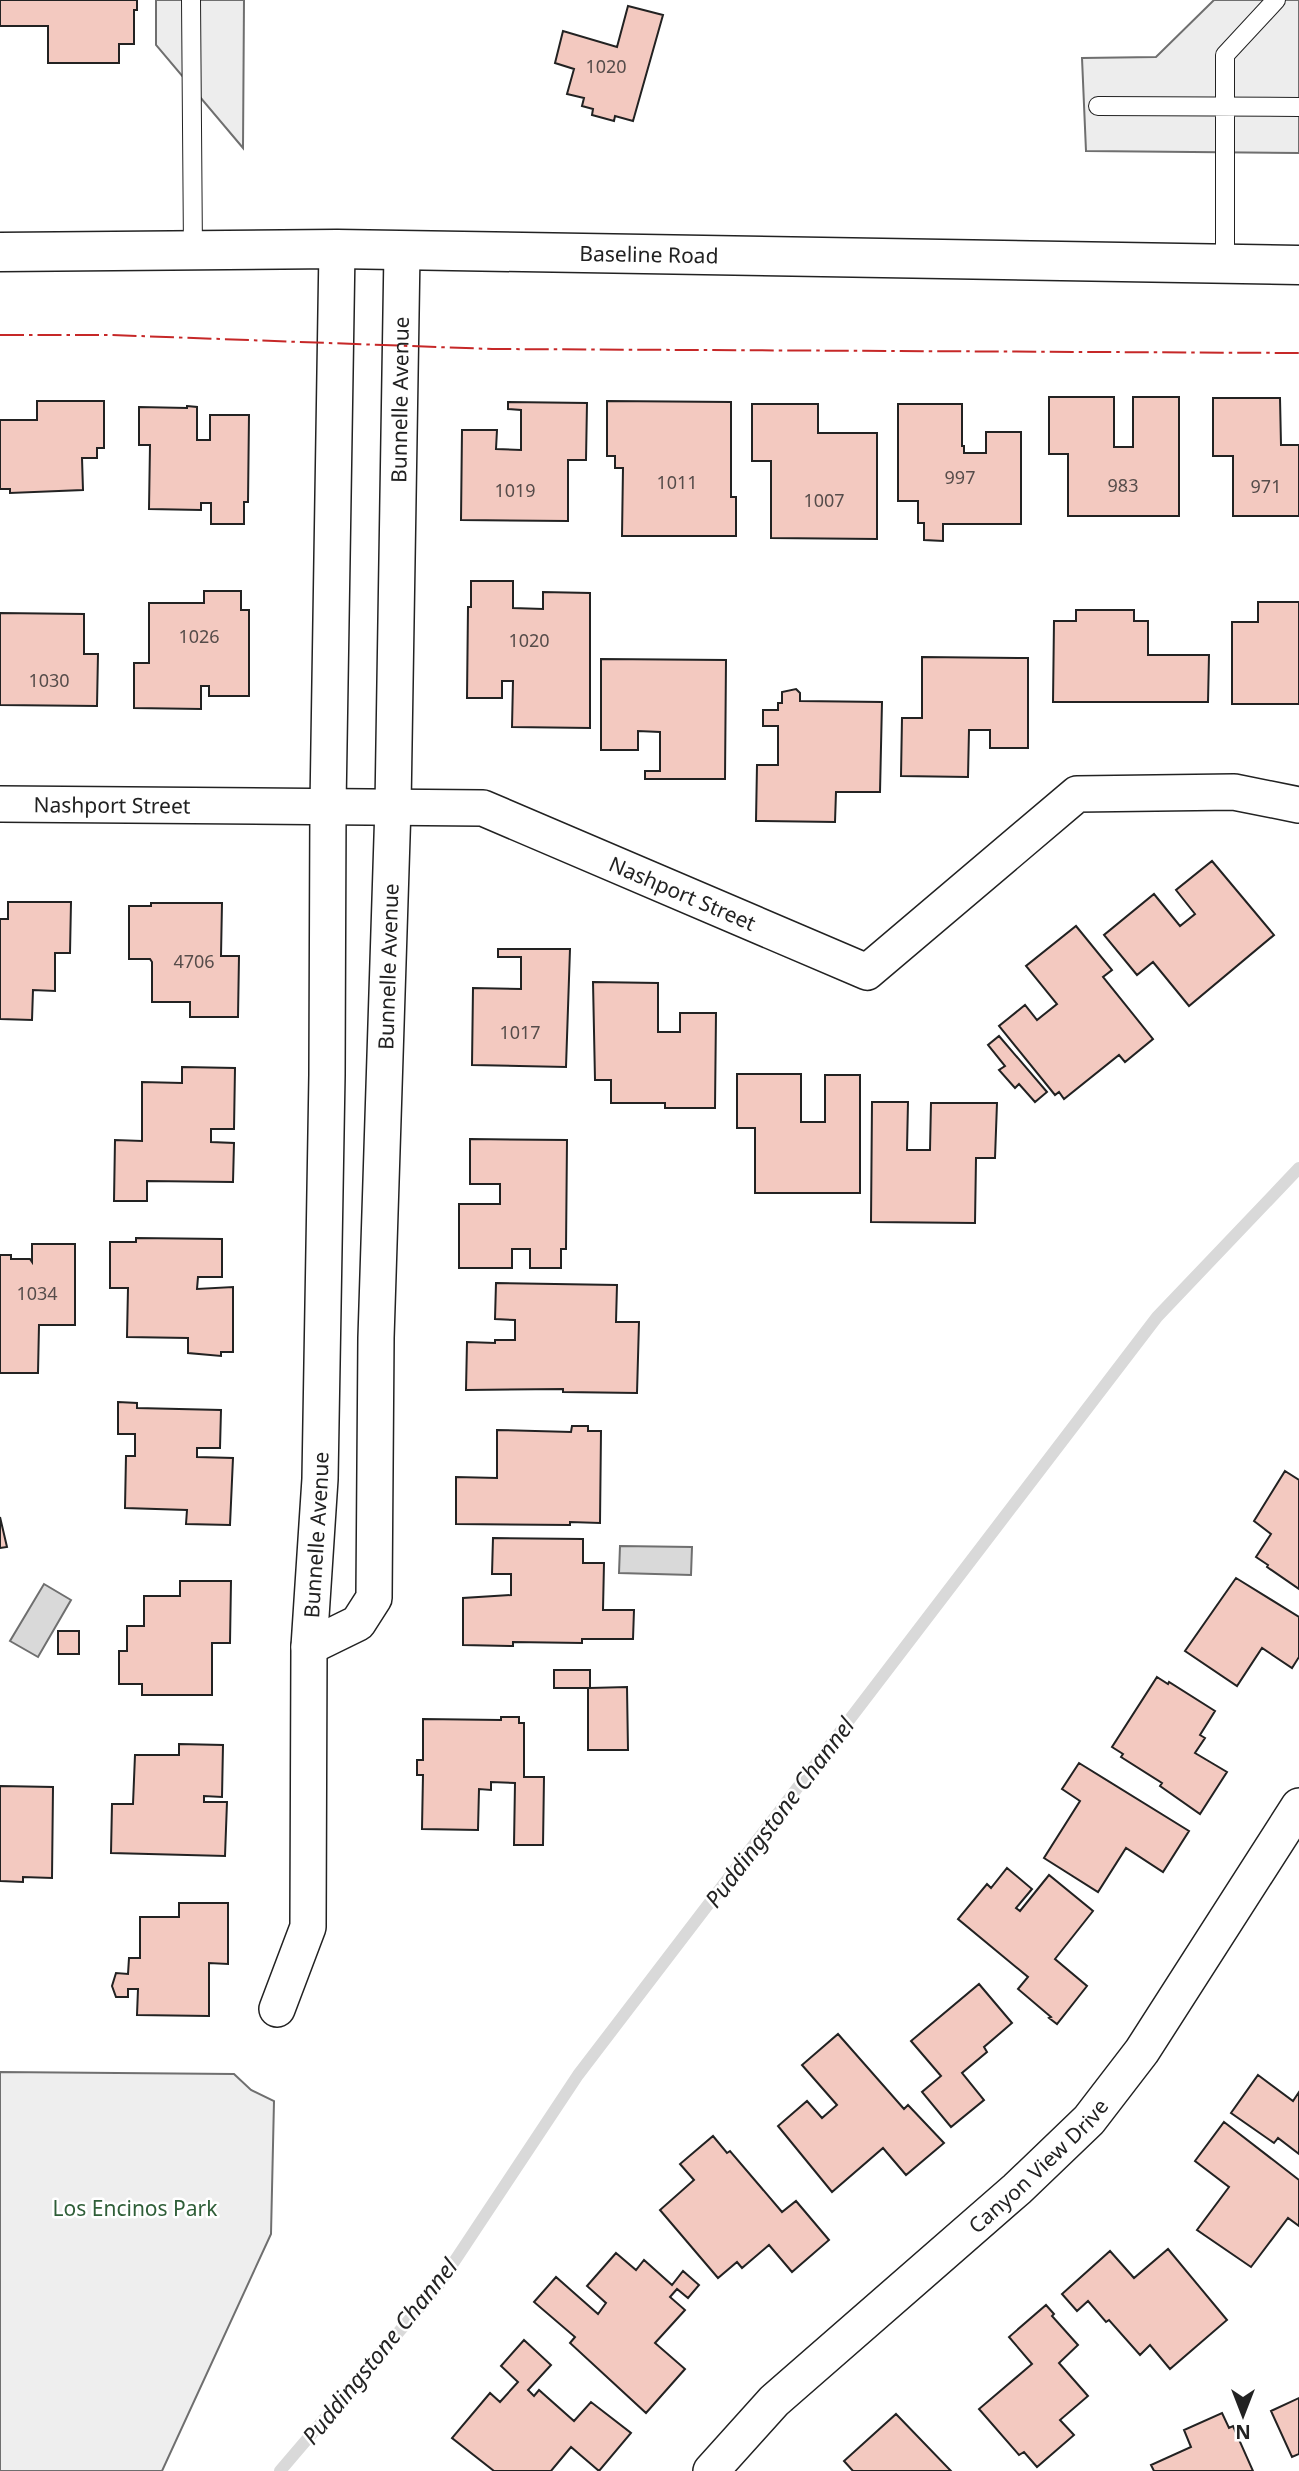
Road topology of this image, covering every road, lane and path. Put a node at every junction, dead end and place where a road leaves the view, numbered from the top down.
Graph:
1 (191, 0) edge
2 (1276, 0) edge
3 (1098, 106) dead end
4 (1225, 107) junction
5 (1299, 107) edge
6 (337, 249) junction
7 (192, 252) junction
8 (402, 252) junction
9 (0, 253) edge
10 (1225, 264) junction
11 (1299, 265) edge
12 (0, 804) edge
13 (1299, 805) edge
14 (328, 806) junction
15 (393, 806) junction
16 (309, 1647) junction
17 (1299, 1806) edge
18 (277, 2009) dead end
19 (711, 2471) edge

1 - 7 lane
2 - 4 lane
3 - 4 lane
4 - 5 lane
4 - 10 lane
6 - 7 main road, Baseline Road
6 - 8 main road, Baseline Road
6 - 14 street, Bunnelle Avenue
7 - 9 main road, Baseline Road
8 - 10 main road, Baseline Road
8 - 15 street, Bunnelle Avenue
10 - 11 main road, Baseline Road
12 - 14 street, Nashport Street
13 - 15 street, Nashport Street
14 - 15 street, Nashport Street
14 - 16 street, Bunnelle Avenue
15 - 16 street, Bunnelle Avenue
16 - 18 street, Bunnelle Avenue
17 - 19 street, Canyon View Drive

